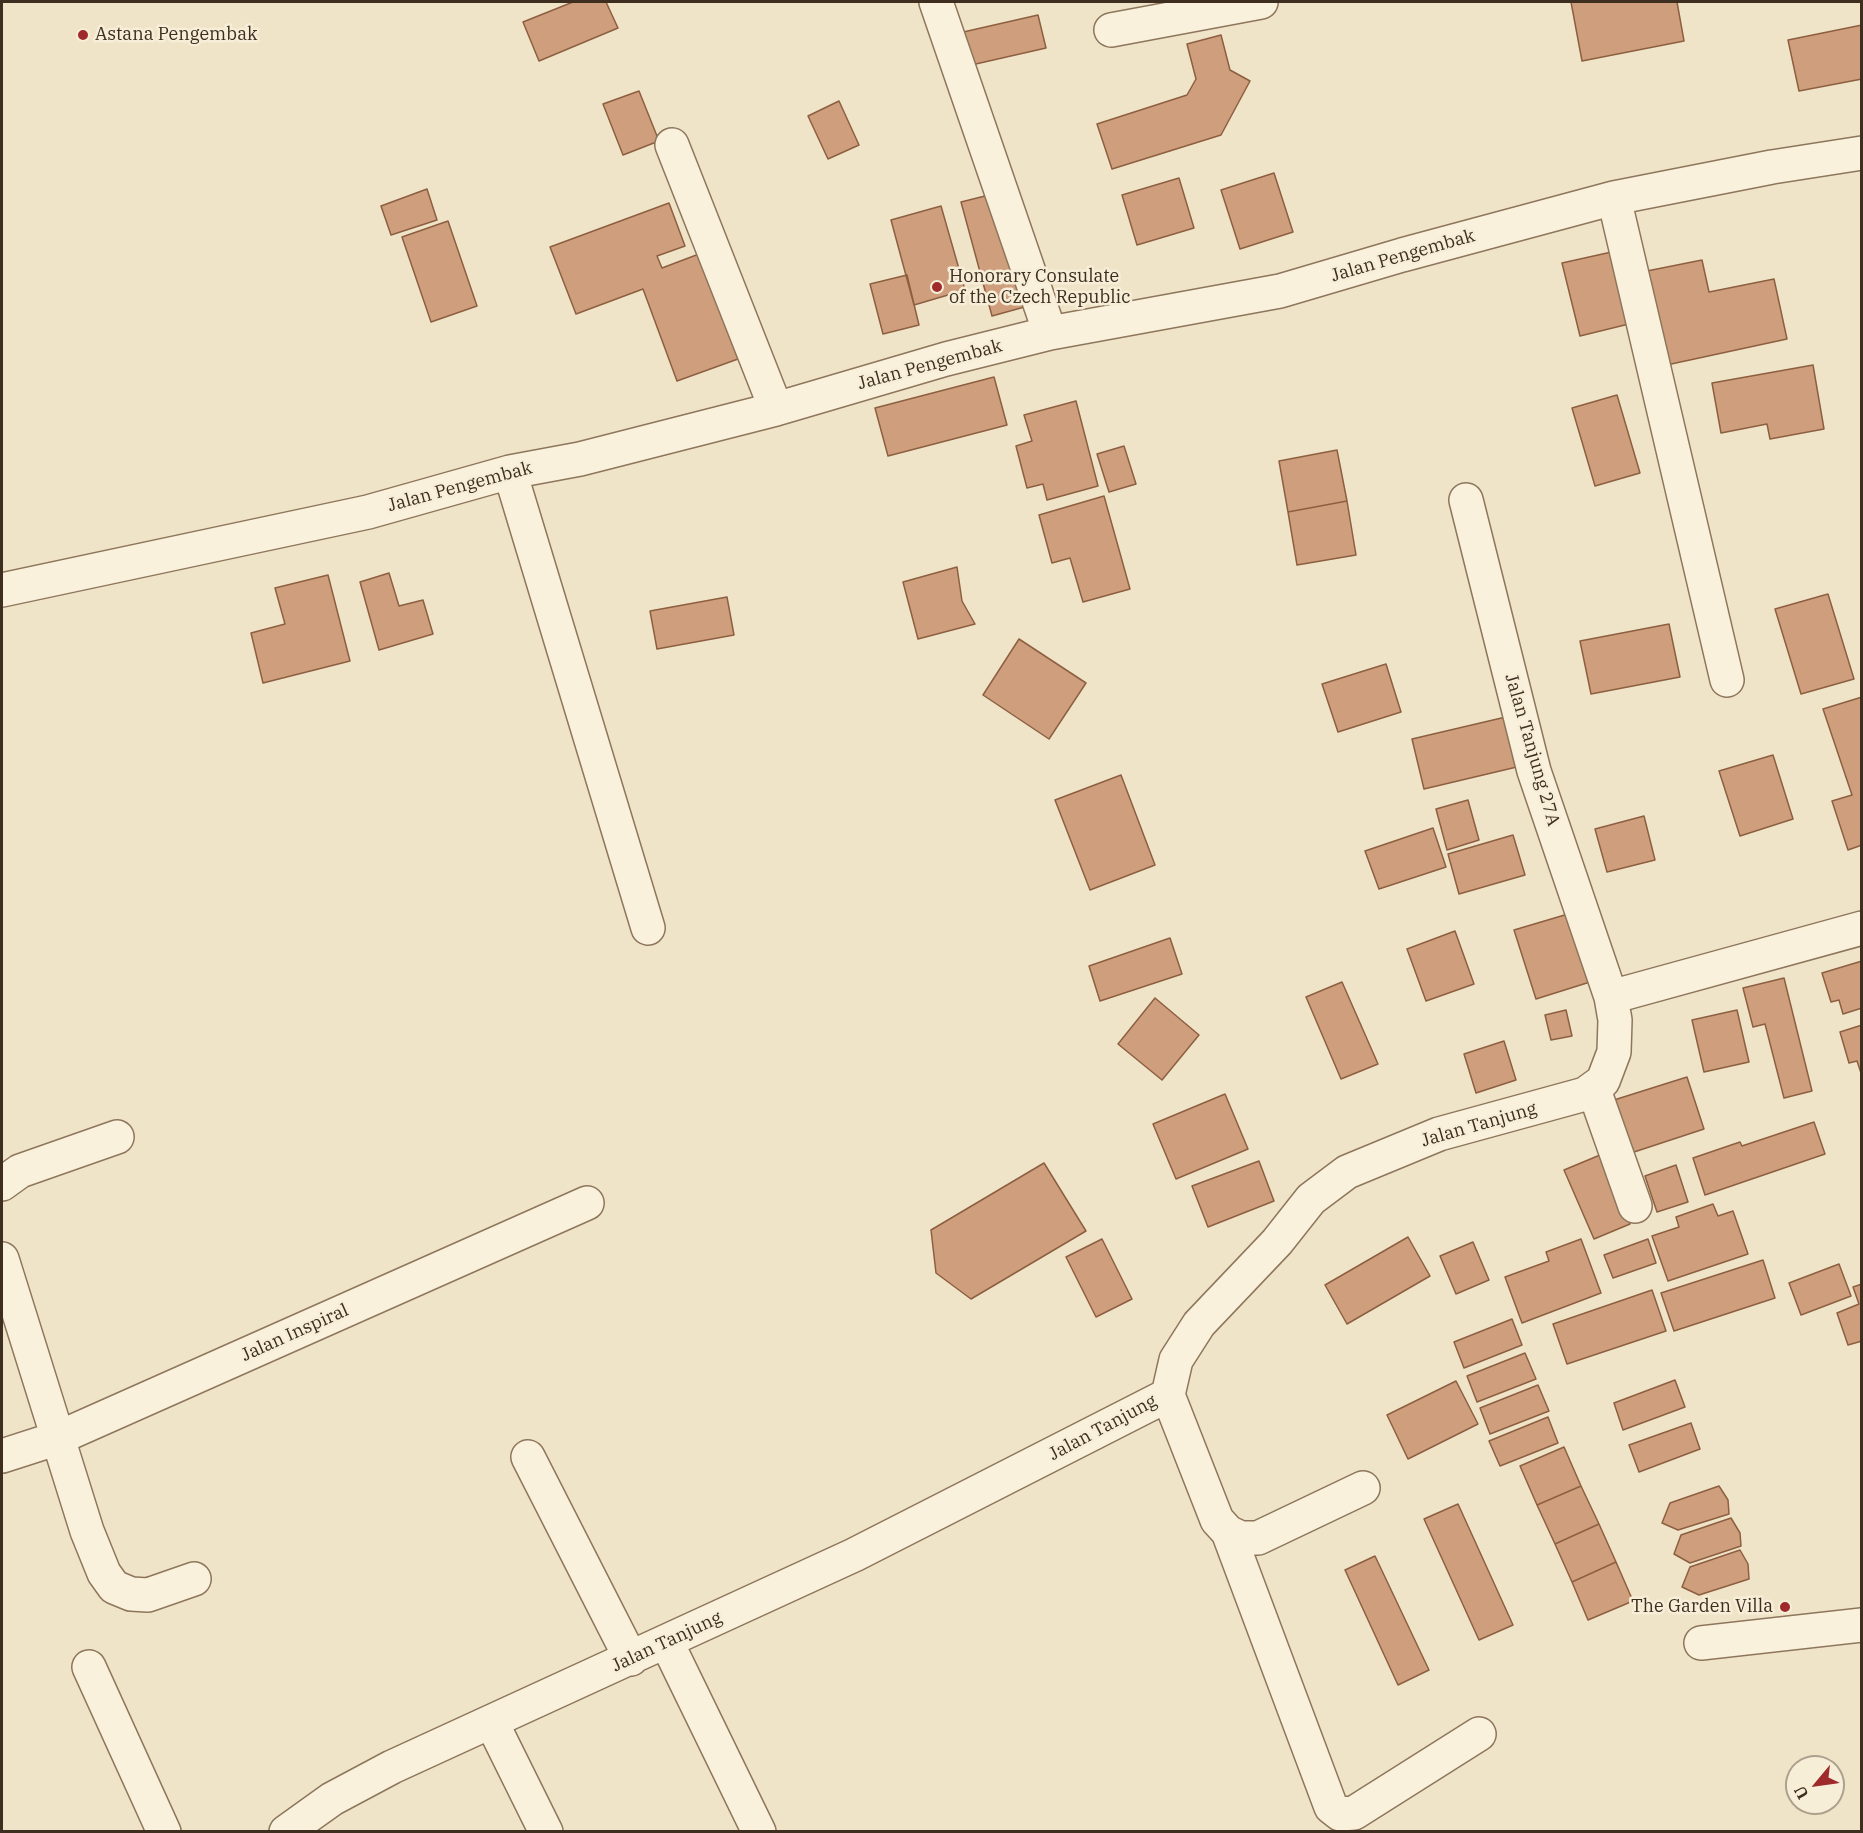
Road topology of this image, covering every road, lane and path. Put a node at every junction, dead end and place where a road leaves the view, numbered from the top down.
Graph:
1 (936, 2) edge
2 (1261, 2) edge
3 (1112, 30) dead end
4 (672, 145) dead end
5 (1862, 153) edge
6 (1614, 198) junction
7 (1050, 333) junction
8 (776, 409) junction
9 (510, 472) junction
10 (1466, 500) dead end
11 (2, 590) edge
12 (1727, 680) dead end
13 (648, 928) dead end
14 (1862, 928) edge
15 (1611, 997) junction
16 (1594, 1090) junction
17 (117, 1137) dead end
18 (2, 1184) edge
19 (586, 1203) dead end
20 (1635, 1206) dead end
21 (2, 1259) edge
22 (1168, 1395) junction
23 (58, 1438) junction
24 (2, 1456) edge
25 (528, 1457) dead end
26 (1363, 1488) dead end
27 (1228, 1532) junction
28 (194, 1579) dead end
29 (1862, 1625) edge
30 (667, 1642) junction
31 (1701, 1643) dead end
32 (631, 1659) junction
33 (89, 1667) dead end
34 (492, 1723) junction
35 (1479, 1734) dead end
36 (164, 1832) edge
37 (286, 1832) edge
38 (546, 1832) edge
39 (759, 1832) edge

1 - 7 street
2 - 3 street
4 - 8 street
5 - 6 street, Jalan Pengembak
6 - 7 street, Jalan Pengembak
6 - 12 street
7 - 8 street, Jalan Pengembak
8 - 9 street, Jalan Pengembak
9 - 11 street, Jalan Pengembak
9 - 13 street
10 - 15 street, Jalan Tanjung 27A
14 - 15 street
15 - 16 street
16 - 20 street
16 - 22 street, Jalan Tanjung
17 - 18 street
19 - 23 street, Jalan Inspiral
21 - 23 street
22 - 27 street
22 - 30 street, Jalan Tanjung
23 - 24 street, Jalan Inspiral
23 - 28 street
25 - 32 street
26 - 27 street
27 - 35 street
29 - 31 street
30 - 32 street, Jalan Tanjung
30 - 39 street
32 - 34 street, Jalan Tanjung
33 - 36 street
34 - 37 street, Jalan Tanjung
34 - 38 street

